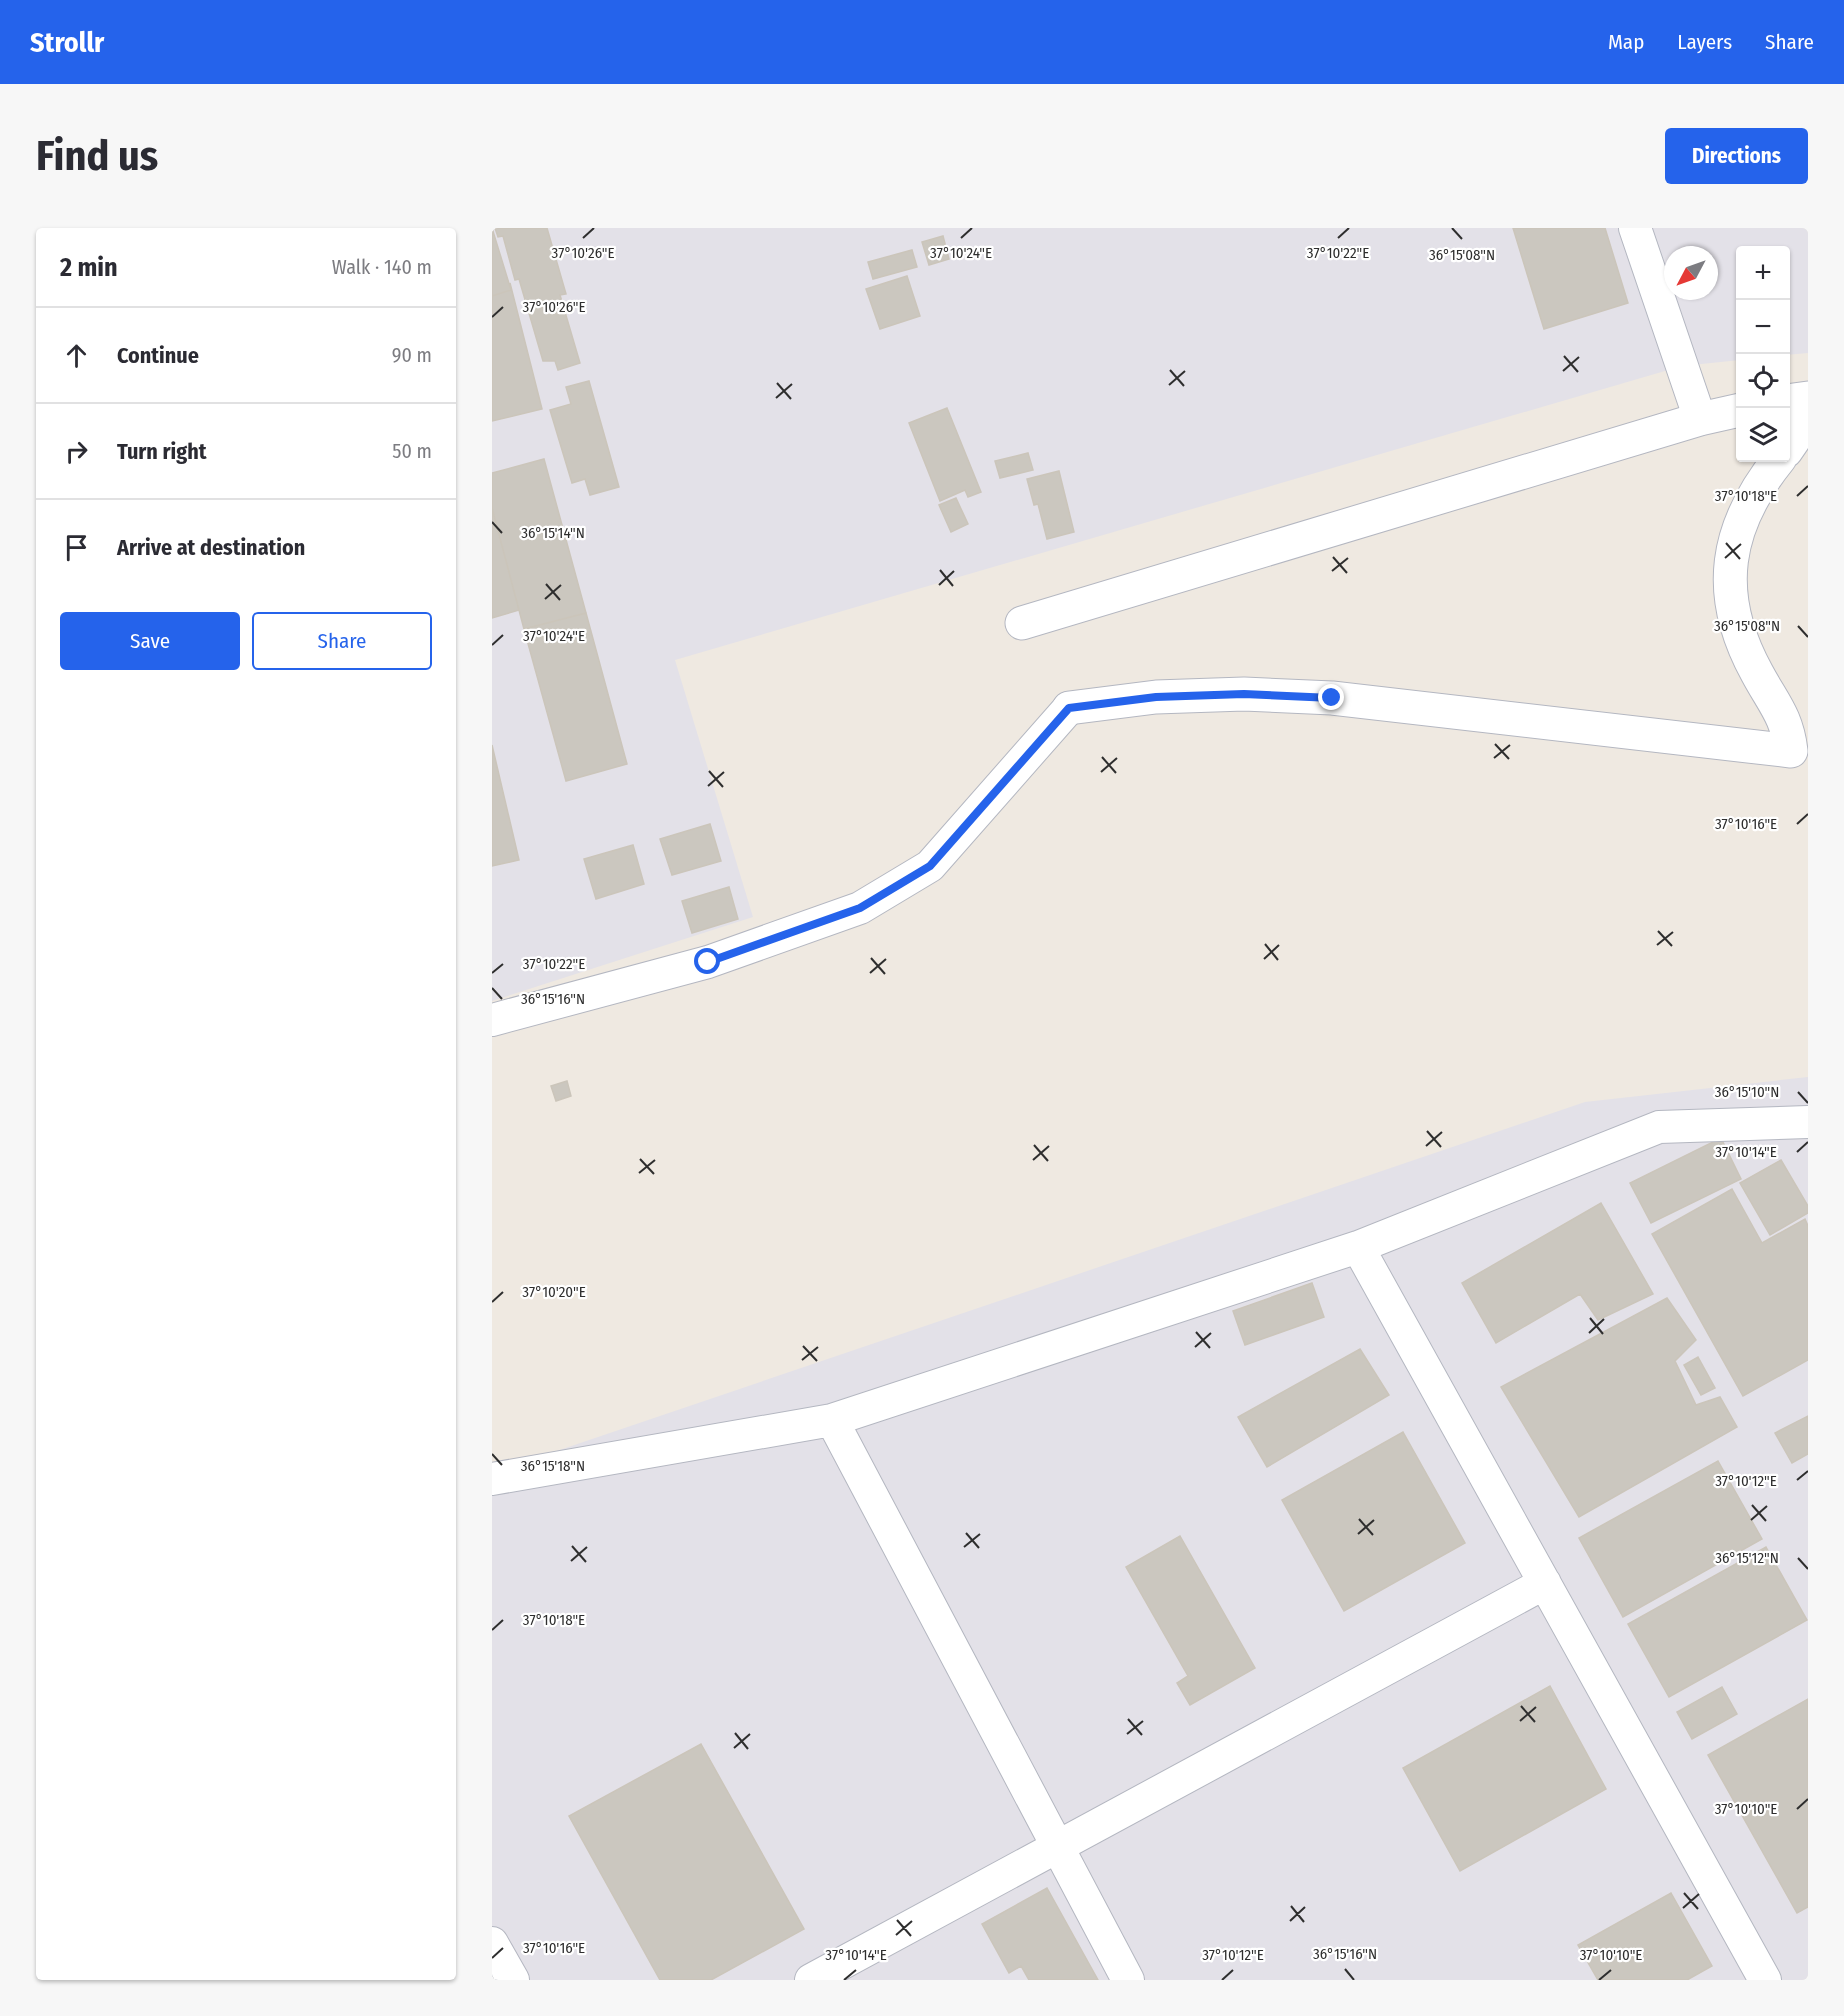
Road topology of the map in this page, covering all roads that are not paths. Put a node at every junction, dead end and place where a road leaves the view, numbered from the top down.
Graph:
1 (1635, 228) edge
2 (1808, 398) edge
3 (1790, 400) edge
4 (1736, 411) edge
5 (1700, 419) junction
6 (1808, 419) edge
7 (1790, 444) edge
8 (1777, 462) edge
9 (1022, 623) dead end
10 (1069, 708) joint
11 (492, 1020) edge
12 (1808, 1122) edge
13 (1358, 1247) junction
14 (832, 1420) junction
15 (492, 1479) edge
16 (1545, 1583) junction
17 (1057, 1846) junction
18 (494, 1949) edge
19 (513, 1980) edge
20 (811, 1980) edge
21 (1128, 1980) edge
22 (1765, 1980) edge

1 - 5 street
2 - 3 main road
4 - 5 main road
5 - 9 main road
6 - 7 main road
8 - 10 main road
10 - 11 street
12 - 13 street
13 - 14 street
13 - 16 street
14 - 15 street
14 - 17 street
16 - 17 street
16 - 22 street
17 - 20 street
17 - 21 street
18 - 19 street

